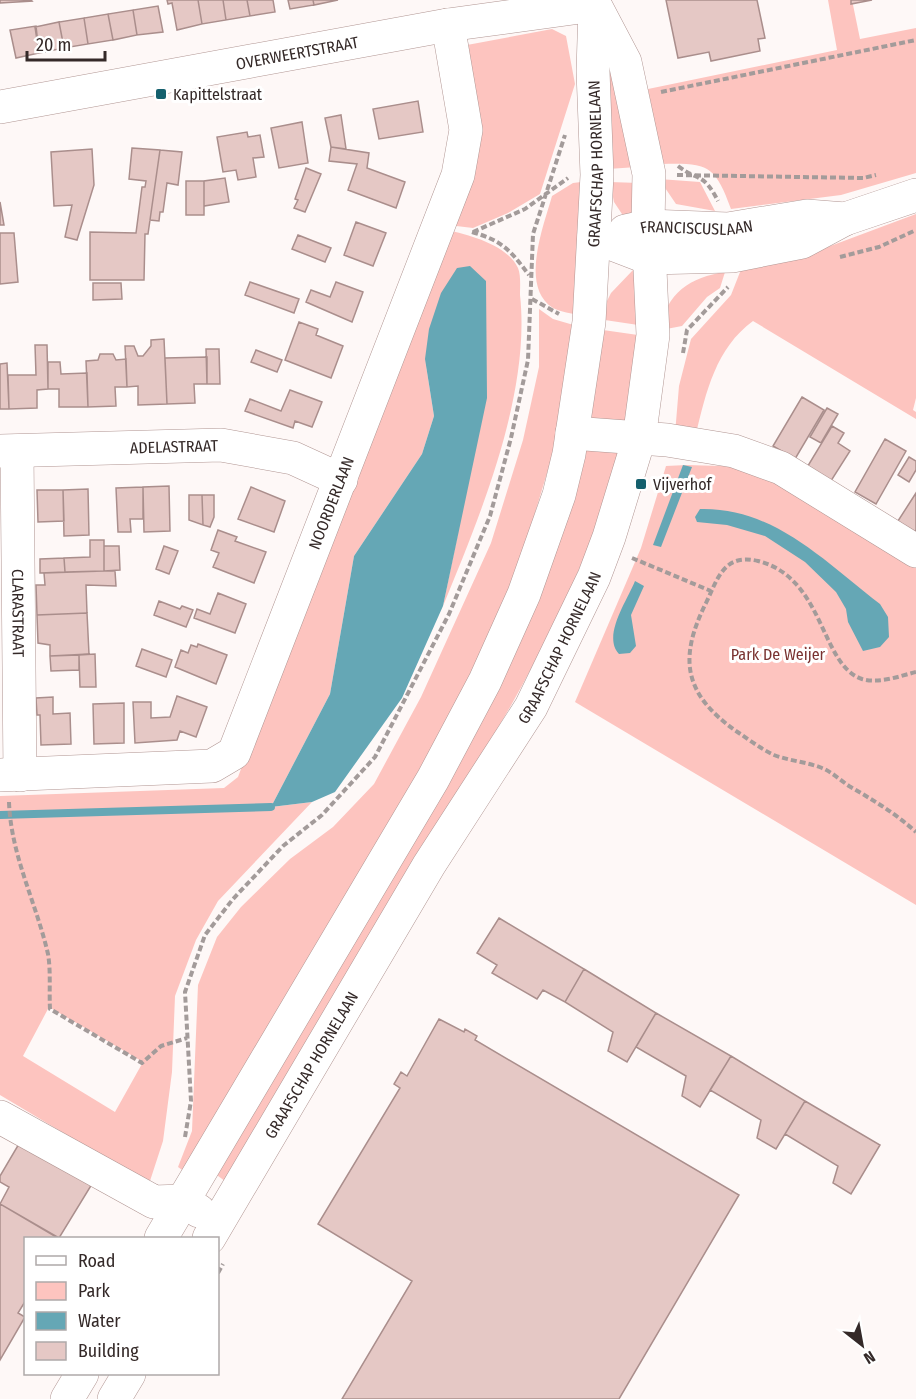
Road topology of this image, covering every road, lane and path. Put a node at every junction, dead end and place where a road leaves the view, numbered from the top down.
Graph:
1 (595, 2) edge
2 (448, 24) junction
3 (916, 40) edge
4 (634, 98) junction
5 (0, 107) edge
6 (566, 132) dead end
7 (884, 173) dead end
8 (700, 176) dead end
9 (916, 195) edge
10 (473, 232) dead end
11 (594, 237) junction
12 (648, 242) junction
13 (529, 276) junction
14 (572, 432) junction
15 (639, 439) junction
16 (8, 451) edge
17 (341, 480) junction
18 (916, 551) edge
19 (628, 557) dead end
20 (711, 591) junction
21 (916, 672) edge
22 (10, 780) edge
23 (916, 832) edge
24 (187, 1038) junction
25 (0, 1117) edge
26 (185, 1140) dead end
27 (183, 1201) junction
28 (213, 1231) edge
29 (162, 1237) edge
30 (81, 1375) edge
31 (67, 1399) edge

1 - 2 street, OVERWEERTSTRAAT
1 - 4 street, GRAAFSCHAP HORNELAAN
1 - 11 street, GRAAFSCHAP HORNELAAN
2 - 5 street, OVERWEERTSTRAAT
2 - 17 street, NOORDERLAAN
3 - 4 path
4 - 12 street, GRAAFSCHAP HORNELAAN
6 - 13 path, GRAAFSCHAP HORNELAAN
7 - 8 path
9 - 12 street, FRANCISCUSLAAN
10 - 13 path
11 - 12 street, FRANCISCUSLAAN
11 - 14 street, GRAAFSCHAP HORNELAAN
12 - 15 street, GRAAFSCHAP HORNELAAN
13 - 24 path, GRAAFSCHAP HORNELAAN
14 - 15 street
14 - 27 street, GRAAFSCHAP HORNELAAN
15 - 18 street
15 - 28 street, GRAAFSCHAP HORNELAAN
16 - 17 street, ADELASTRAAT
16 - 22 street, CLARASTRAAT
17 - 22 street, NOORDERLAAN
19 - 20 path
20 - 21 path
20 - 23 path
22 - 24 path
24 - 26 path, GRAAFSCHAP HORNELAAN
25 - 27 street
27 - 28 street, GRAAFSCHAP HORNELAAN
27 - 29 street, GRAAFSCHAP HORNELAAN
30 - 31 street

